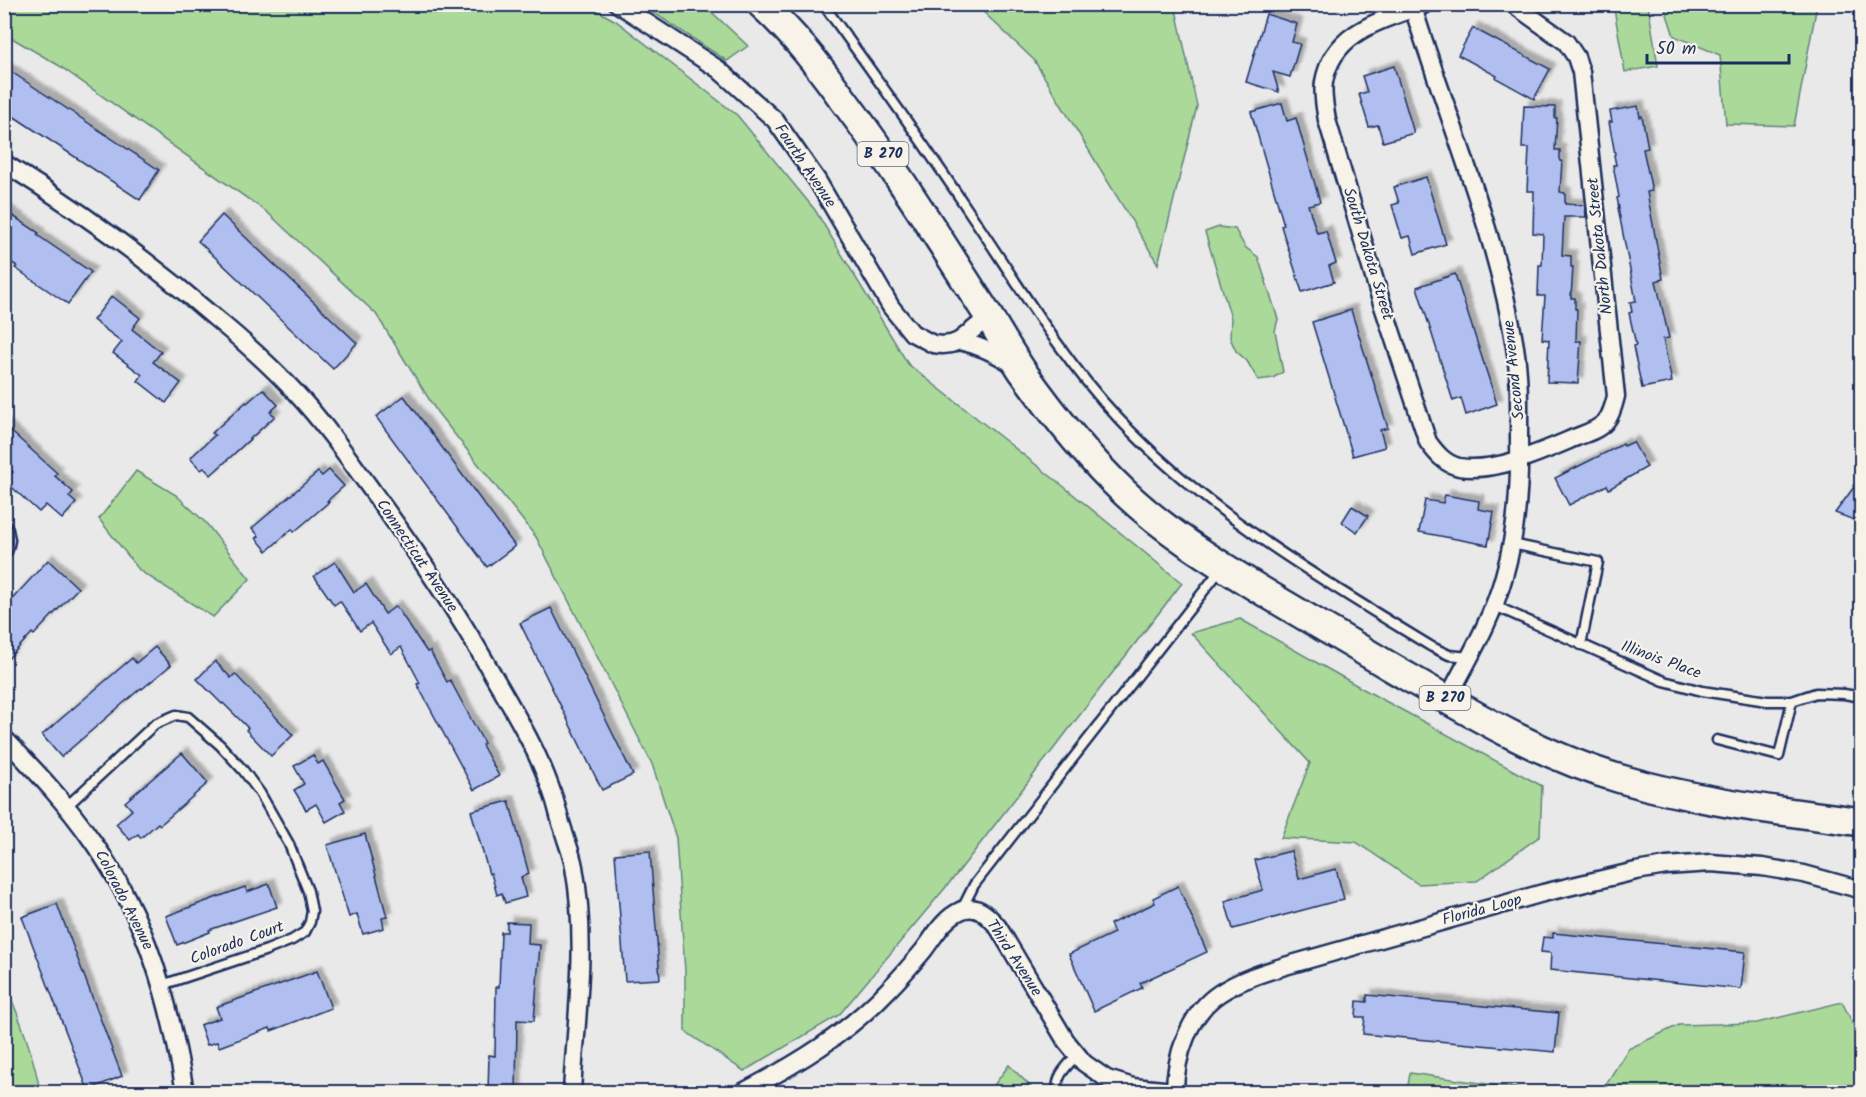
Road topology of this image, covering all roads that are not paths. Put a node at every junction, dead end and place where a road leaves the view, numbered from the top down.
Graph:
1 (618, 4) edge
2 (760, 4) edge
3 (823, 4) edge
4 (1513, 4) edge
5 (1417, 6) edge
6 (4, 162) edge
7 (989, 317) junction
8 (959, 340) junction
9 (1022, 370) junction
10 (1520, 459) junction
11 (4, 530) edge
12 (1512, 544) junction
13 (4, 549) edge
14 (1223, 567) junction
15 (1495, 606) junction
16 (1581, 645) junction
17 (1470, 657) junction
18 (1862, 697) edge
19 (1447, 700) junction
20 (1792, 701) junction
21 (4, 738) edge
22 (1717, 740) dead end
23 (66, 807) junction
24 (1862, 822) edge
25 (1862, 891) edge
26 (962, 909) junction
27 (162, 985) junction
28 (1077, 1055) junction
29 (185, 1092) edge
30 (572, 1092) edge
31 (743, 1092) edge
32 (1059, 1092) edge
33 (1174, 1092) edge

1 - 8 street, Fourth Avenue
2 - 7 main road, B 270
3 - 17 lane
4 - 10 street, North Dakota Street
5 - 10 street, Second Avenue
5 - 10 street, South Dakota Street
6 - 30 street, Connecticut Avenue
7 - 8 street
7 - 9 main road, B 270
8 - 9 street, Fourth Avenue
9 - 14 main road, B 270
10 - 12 street, Second Avenue
11 - 13 street
12 - 15 street, Second Avenue
12 - 16 lane
14 - 19 main road, B 270
14 - 26 lane
15 - 16 lane, Illinois Place
15 - 17 street, Second Avenue
16 - 20 lane, Illinois Place
17 - 19 street, Second Avenue
18 - 20 lane, Illinois Place
19 - 24 main road, B 270
20 - 22 lane
21 - 23 street, Colorado Avenue
23 - 27 street, Colorado Avenue
23 - 27 lane, Colorado Court
25 - 33 street, Florida Loop
26 - 28 street, Third Avenue
26 - 31 street
27 - 29 street, Colorado Avenue
28 - 32 lane
28 - 33 street, Third Avenue

